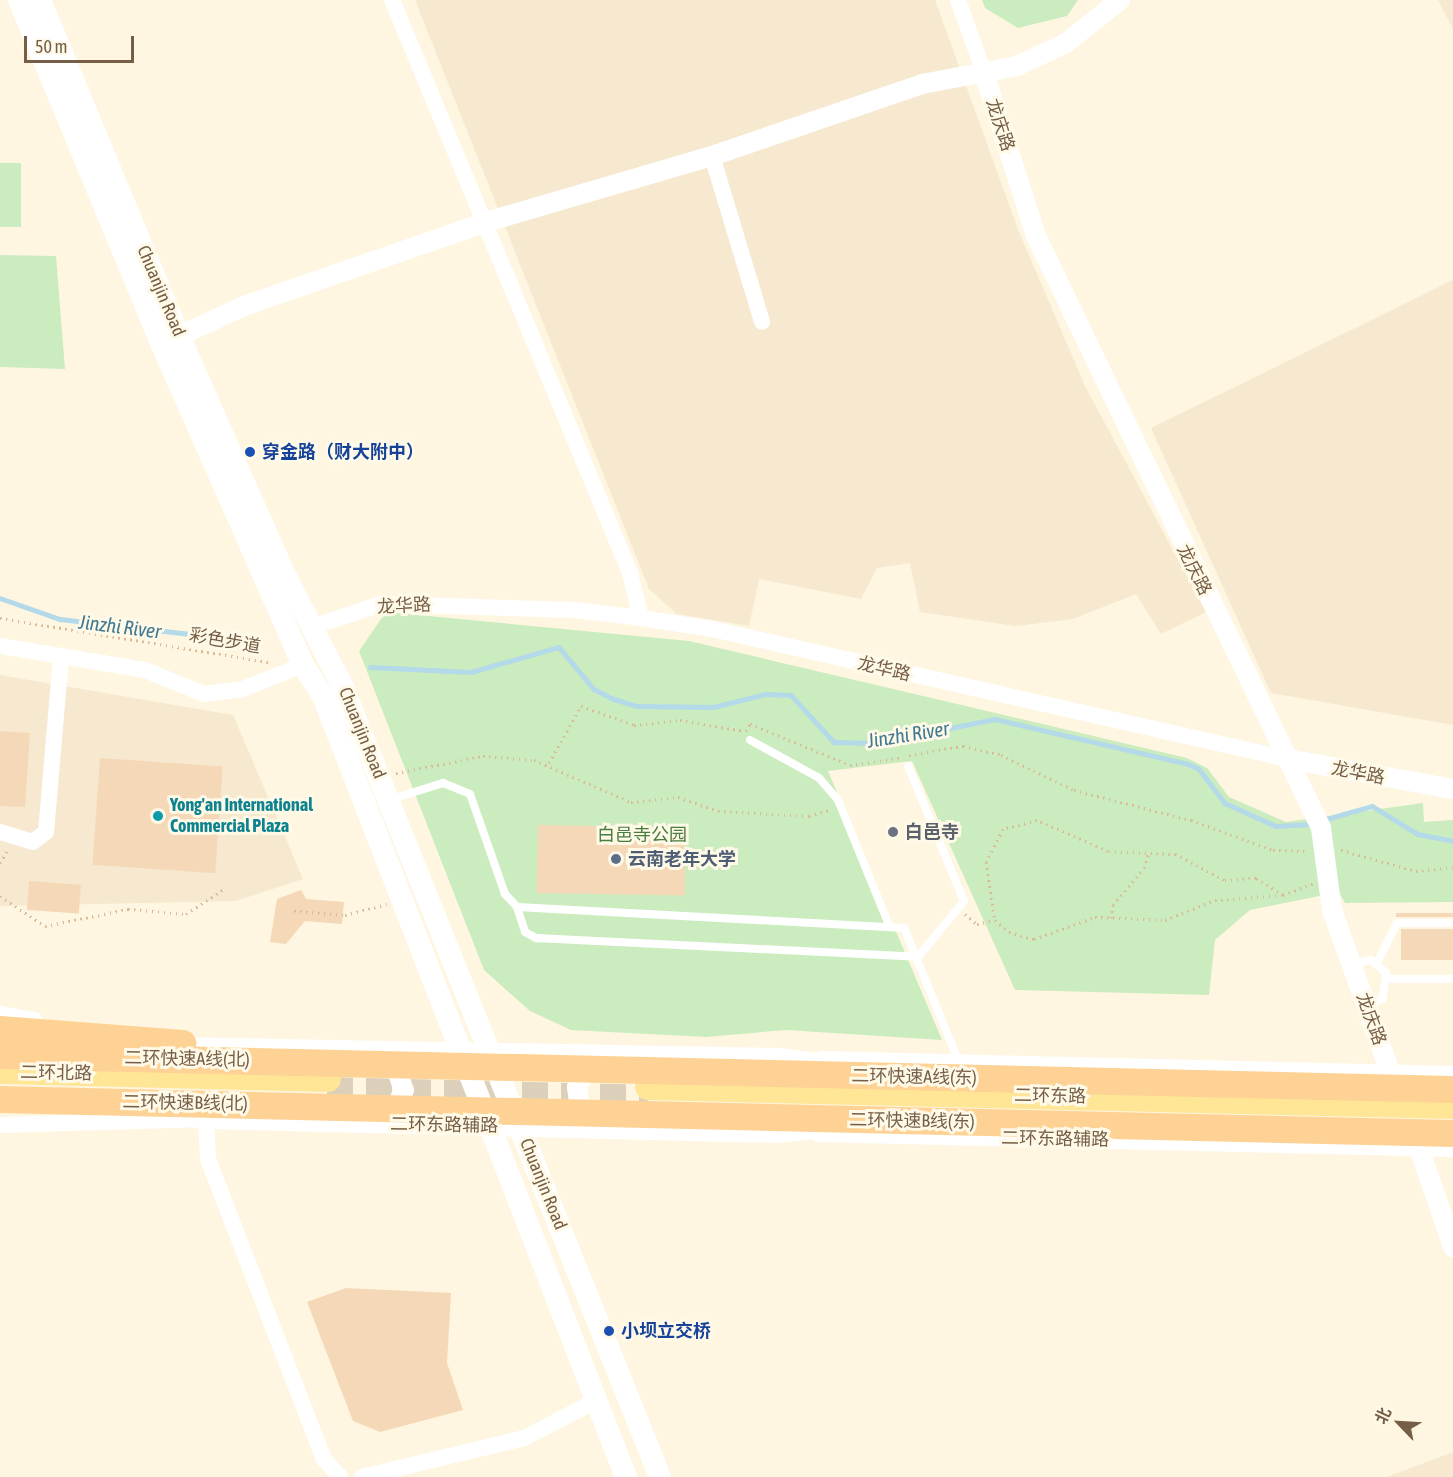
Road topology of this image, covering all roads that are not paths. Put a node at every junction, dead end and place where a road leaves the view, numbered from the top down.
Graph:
1 (19, 0) edge
2 (40, 0) edge
3 (392, 0) edge
4 (958, 0) edge
5 (1120, 0) edge
6 (983, 70) junction
7 (712, 156) junction
8 (486, 222) junction
9 (762, 322) dead end
10 (179, 336) junction
11 (641, 618) junction
12 (312, 627) junction
13 (0, 646) edge
14 (61, 656) junction
15 (303, 665) junction
16 (750, 740) road end
17 (1288, 759) junction
18 (908, 766) dead end
19 (1453, 789) edge
20 (389, 800) junction
21 (0, 832) edge
22 (517, 907) junction
23 (1453, 923) edge
24 (889, 926) junction
25 (918, 957) junction
26 (1377, 963) junction
27 (1351, 964) junction
28 (1388, 979) junction
29 (1453, 979) edge
30 (1366, 1006) junction
31 (0, 1014) edge
32 (0, 1028) edge
33 (210, 1044) junction
34 (458, 1050) junction
35 (489, 1051) junction
36 (613, 1054) junction
37 (0, 1055) edge
38 (374, 1056) junction
39 (781, 1058) junction
40 (959, 1062) junction
41 (0, 1071) edge
42 (1390, 1072) junction
43 (1453, 1074) edge
44 (55, 1078) junction
45 (0, 1082) edge
46 (327, 1085) tunnel mouth
47 (1453, 1089) edge
48 (648, 1092) tunnel mouth
49 (0, 1099) edge
50 (927, 1099) junction
51 (1453, 1106) edge
52 (0, 1111) edge
53 (201, 1111) junction
54 (370, 1115) junction
55 (1453, 1117) edge
56 (0, 1125) edge
57 (488, 1126) junction
58 (520, 1127) junction
59 (609, 1129) junction
60 (778, 1133) junction
61 (1453, 1133) edge
62 (1419, 1148) junction
63 (1453, 1149) edge
64 (1453, 1247) edge
65 (596, 1401) junction
66 (340, 1477) edge
67 (362, 1477) edge
68 (626, 1477) edge
69 (660, 1477) edge

1 - 15 main road, Chuanjin Road
2 - 10 main road, Chuanjin Road
3 - 8 street
4 - 6 street, 龙庆路
5 - 6 street
6 - 7 street
6 - 17 street, 龙庆路
7 - 8 street
7 - 9 street
8 - 10 street
8 - 11 street
10 - 12 main road, Chuanjin Road
11 - 12 street, 龙华路
11 - 17 street, 龙华路
12 - 20 main road, Chuanjin Road
13 - 14 street
14 - 15 street
14 - 21 street
15 - 34 main road, Chuanjin Road
16 - 24 lane
17 - 19 street, 龙华路
17 - 27 street, 龙庆路
18 - 25 lane
20 - 22 lane
20 - 35 main road, Chuanjin Road
22 - 24 lane
22 - 25 lane
23 - 26 lane
24 - 25 lane
25 - 40 lane
26 - 27 lane
26 - 28 lane
27 - 30 street, 龙庆路
28 - 29 lane
28 - 30 lane
30 - 42 street, 龙庆路
31 - 33 street
32 - 38 highway
33 - 38 street
33 - 44 street
34 - 35 street
34 - 38 street
34 - 57 main road, Chuanjin Road
35 - 36 street
35 - 58 main road, Chuanjin Road
36 - 39 street
36 - 59 street
37 - 38 highway, 二环快速A线(北)
38 - 47 highway, 二环快速A线(东)
38 - 54 street
39 - 40 street
39 - 50 street
40 - 42 street
41 - 44 main road, 二环北路
42 - 43 street
44 - 45 main road, 二环北路
44 - 46 main road, 二环北路
44 - 53 street
48 - 50 main road, 二环东路
49 - 53 highway, 二环快速B线(北)
50 - 51 main road, 二环东路
50 - 55 main road, 二环东路
50 - 60 street
52 - 53 highway
53 - 54 highway, 二环快速B线(北)
53 - 56 street
53 - 66 street
54 - 57 street, 二环东路辅路
54 - 61 highway, 二环快速B线(东)
57 - 58 street, 二环东路辅路
57 - 65 main road, Chuanjin Road
58 - 59 street, 二环东路辅路
58 - 69 main road, Chuanjin Road
59 - 60 street, 二环东路辅路
60 - 62 street, 二环东路辅路
62 - 63 street, 二环东路辅路
62 - 64 street
65 - 67 street
65 - 68 main road, Chuanjin Road

